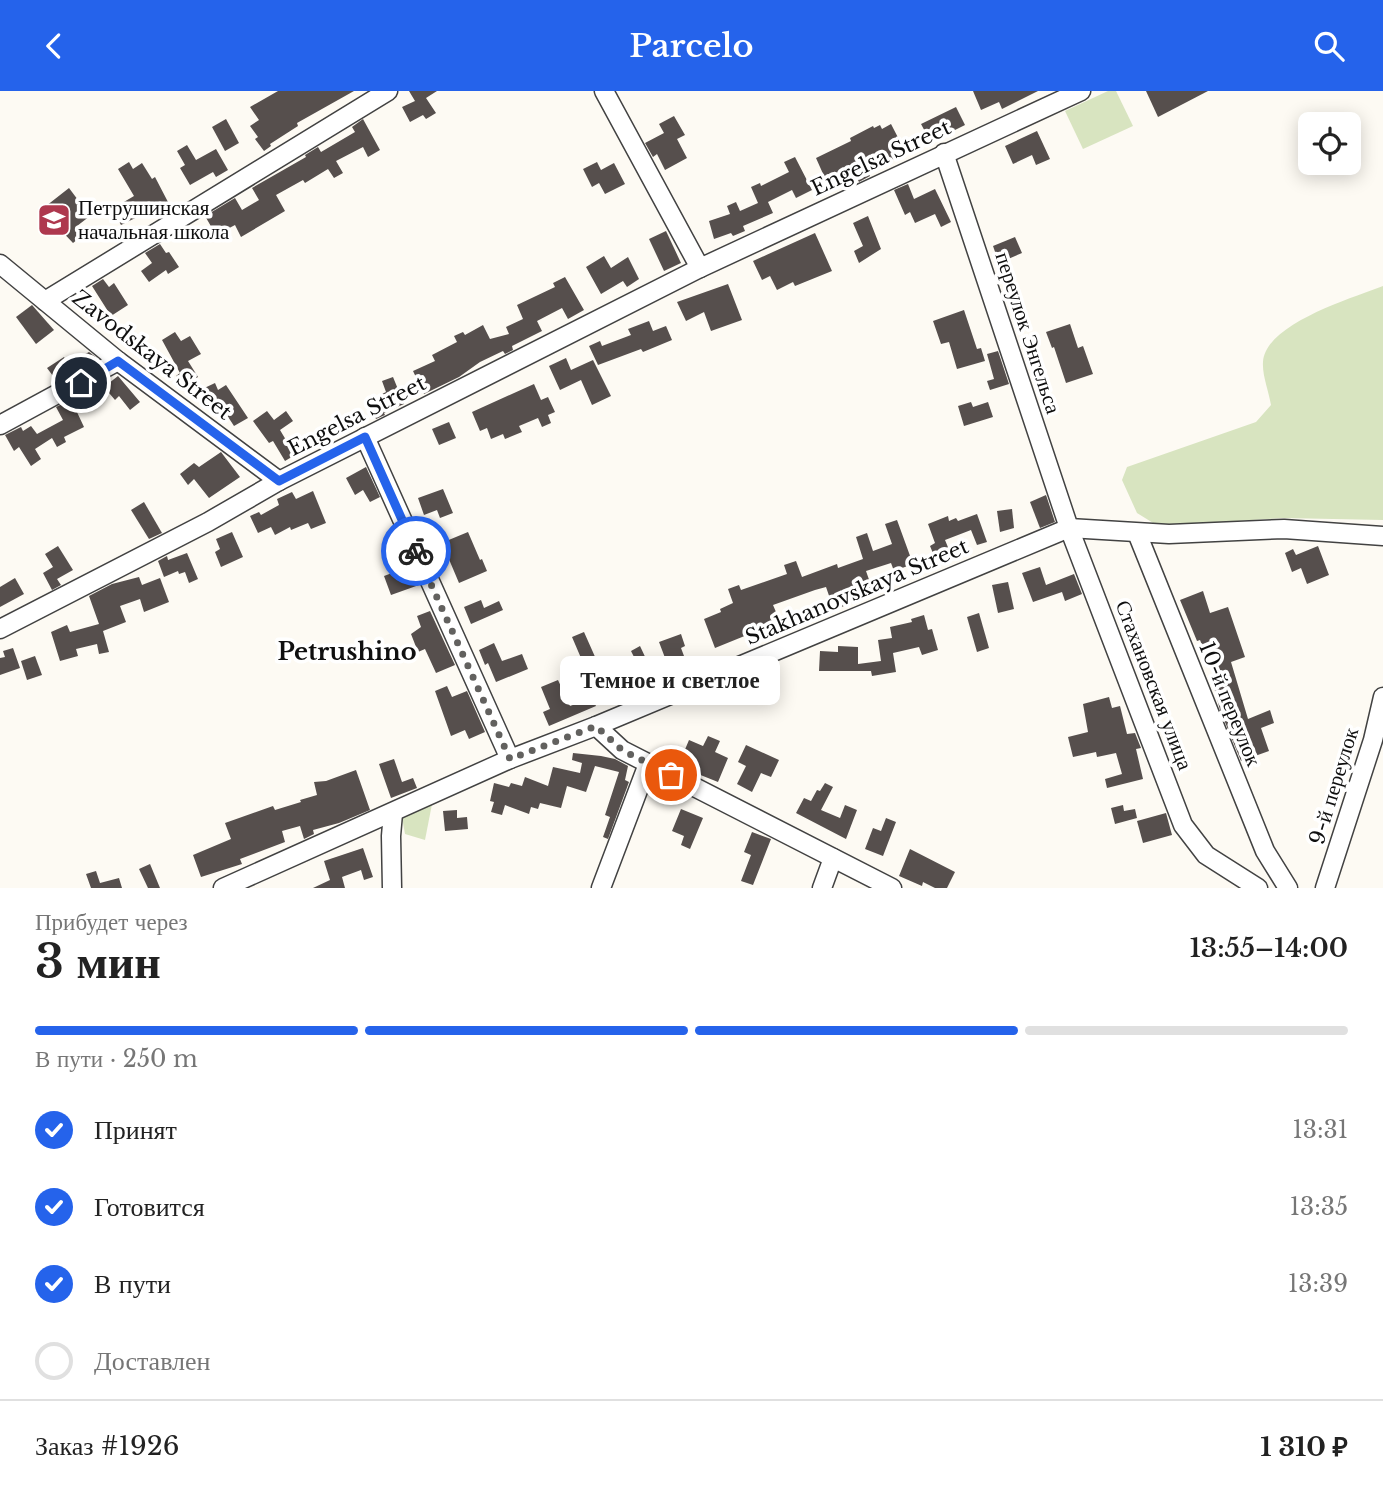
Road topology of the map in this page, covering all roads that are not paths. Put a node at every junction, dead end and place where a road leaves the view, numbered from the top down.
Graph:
1 (388, 91) edge
2 (604, 91) edge
3 (1081, 91) edge
4 (944, 153) junction
5 (0, 264) edge
6 (700, 268) junction
7 (46, 301) junction
8 (118, 361) junction
9 (0, 425) edge
10 (365, 437) junction
11 (279, 481) junction
12 (1069, 528) junction
13 (1137, 533) junction
14 (1383, 536) edge
15 (0, 629) edge
16 (1383, 697) edge
17 (596, 726) junction
18 (510, 759) junction
19 (648, 764) junction
20 (393, 813) junction
21 (833, 858) junction
22 (223, 888) edge
23 (392, 888) edge
24 (601, 888) edge
25 (822, 888) edge
26 (892, 888) edge
27 (1258, 888) edge
28 (1288, 888) edge
29 (1325, 888) edge

1 - 7 street
2 - 6 street
3 - 4 street, Engelsa Street
4 - 6 street, Engelsa Street
4 - 12 street, переулок Энгельса
5 - 7 street, Zavodskaya Street
6 - 10 street, Engelsa Street
7 - 8 street, Zavodskaya Street
8 - 9 street
8 - 11 street, Zavodskaya Street
10 - 11 street, Engelsa Street
10 - 18 street
11 - 15 street, Engelsa Street
12 - 13 street
12 - 17 street, Stakhanovskaya Street
12 - 27 street, Стахановская улица
13 - 14 street
13 - 28 street, 10-й переулок
16 - 29 street, 9-й переулок
17 - 18 street, Stakhanovskaya Street
17 - 19 street
18 - 20 street, Stakhanovskaya Street
19 - 21 street
19 - 24 street
20 - 22 street, Stakhanovskaya Street
20 - 23 street
21 - 25 street
21 - 26 street

